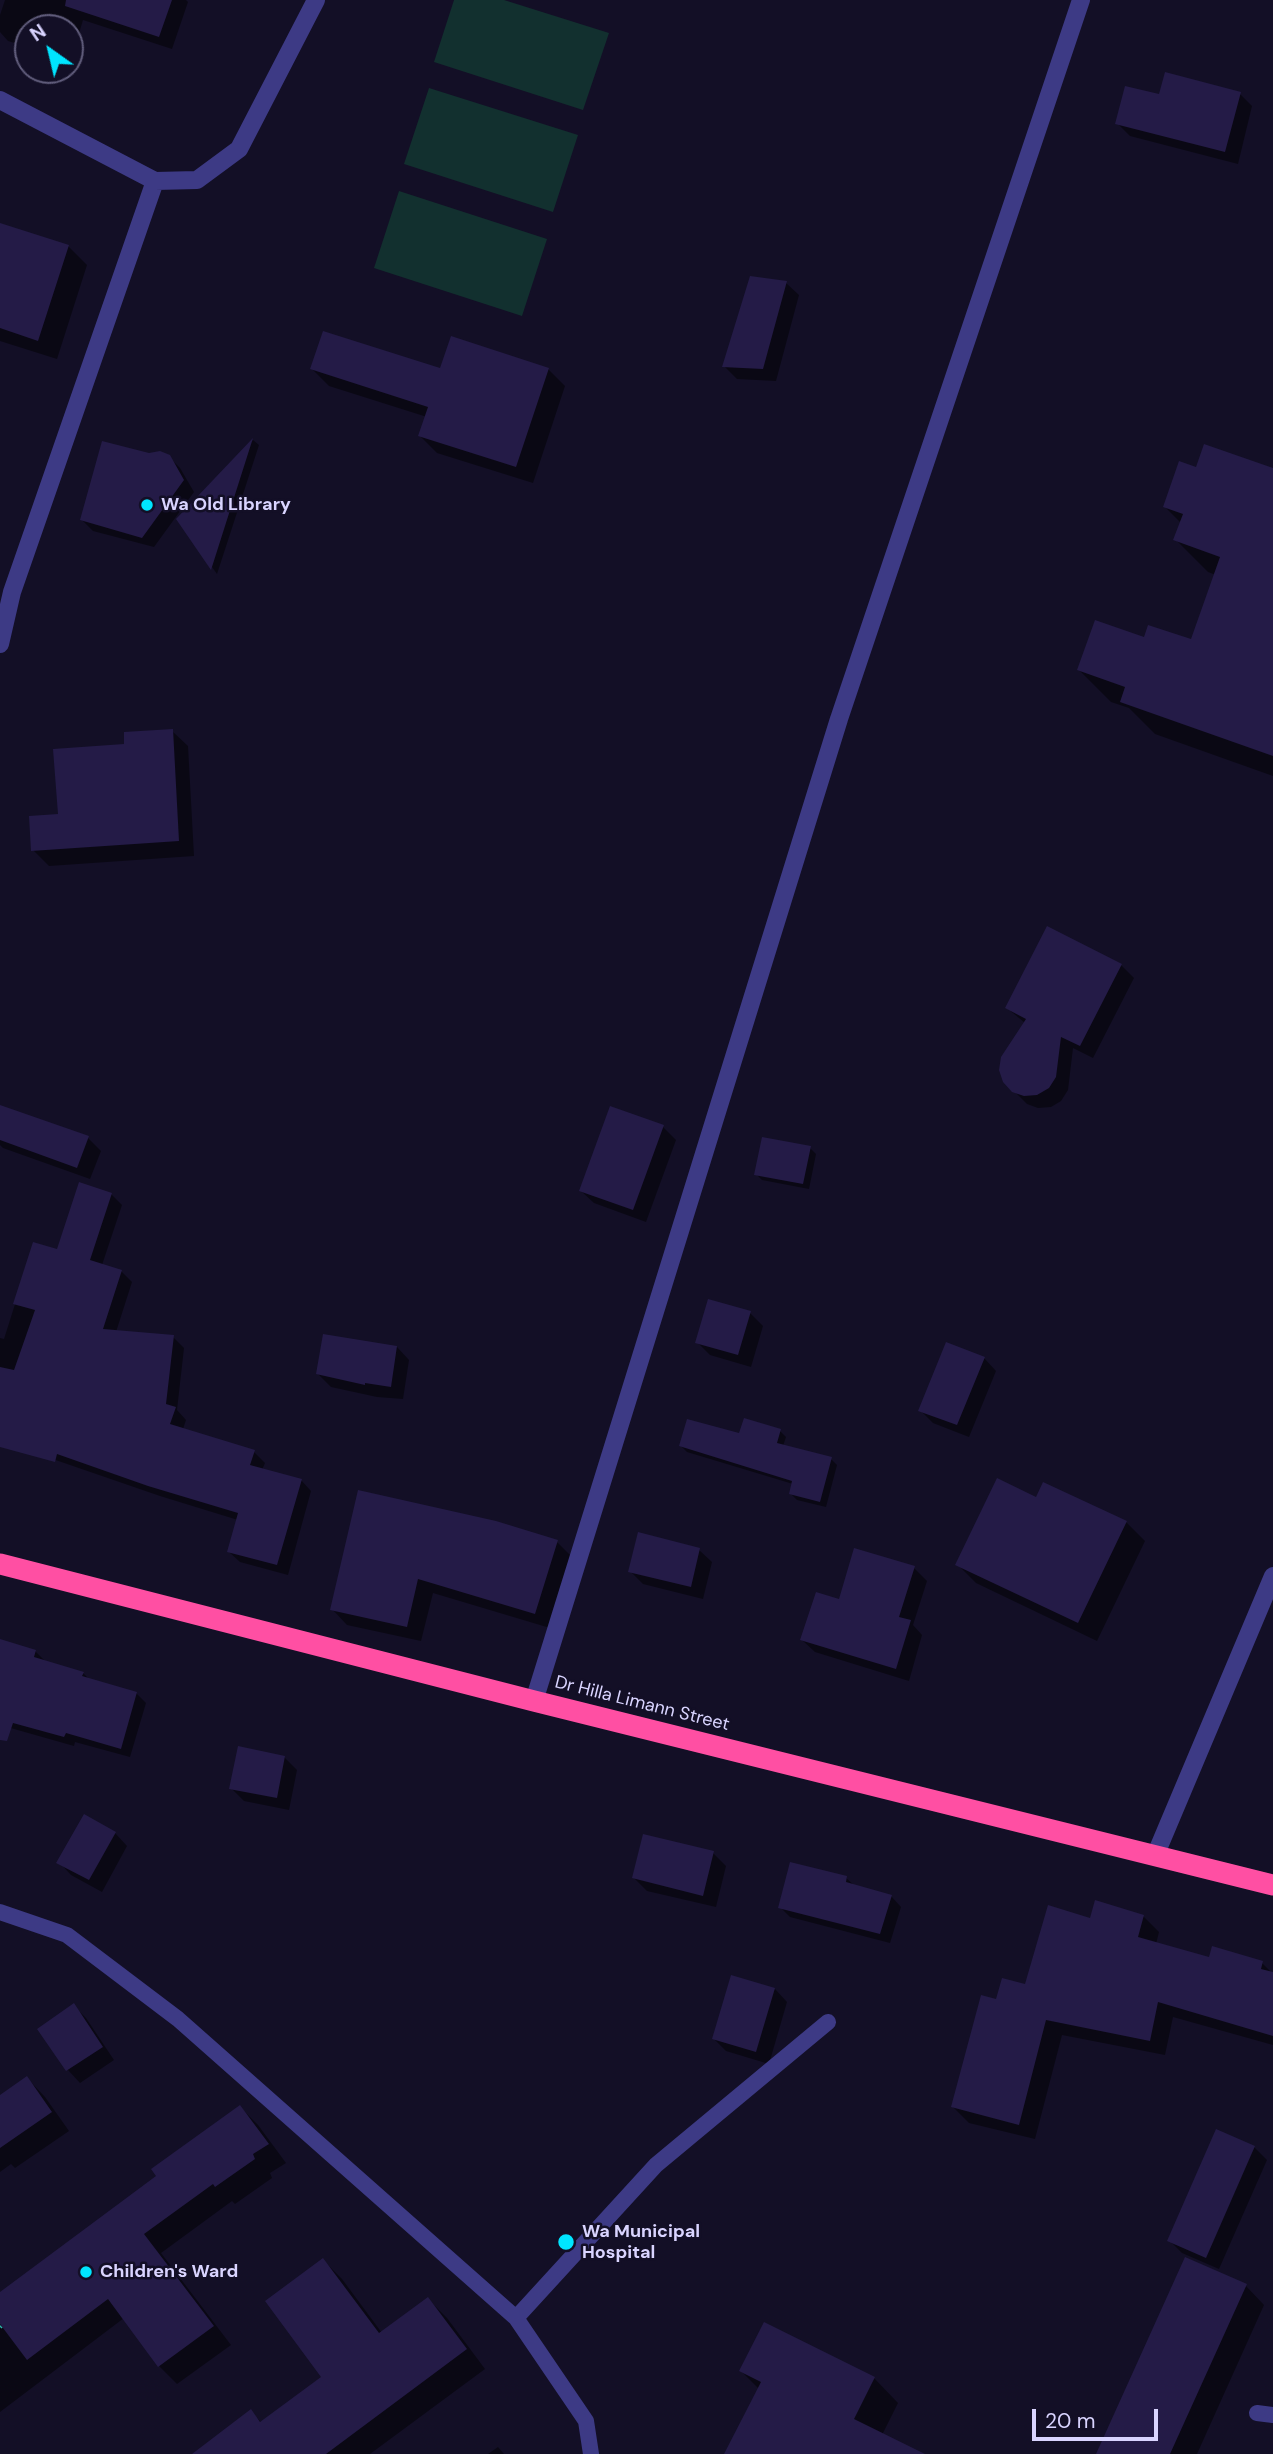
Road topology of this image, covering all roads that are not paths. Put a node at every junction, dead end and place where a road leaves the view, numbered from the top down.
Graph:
1 (316, 0) edge
2 (1081, 0) edge
3 (0, 100) edge
4 (155, 181) junction
5 (0, 644) edge
6 (0, 1564) edge
7 (1273, 1576) edge
8 (534, 1701) junction
9 (1155, 1856) junction
10 (1273, 1885) edge
11 (0, 1912) edge
12 (828, 2022) dead end
13 (516, 2318) junction
14 (591, 2454) edge

1 - 4 street
2 - 8 street
3 - 4 street
4 - 5 street
6 - 8 highway, Dr Hilla Limann Street
7 - 9 street
8 - 9 highway, Dr Hilla Limann Street
9 - 10 highway, Dr Hilla Limann Street
11 - 13 lane
12 - 13 lane
13 - 14 lane

